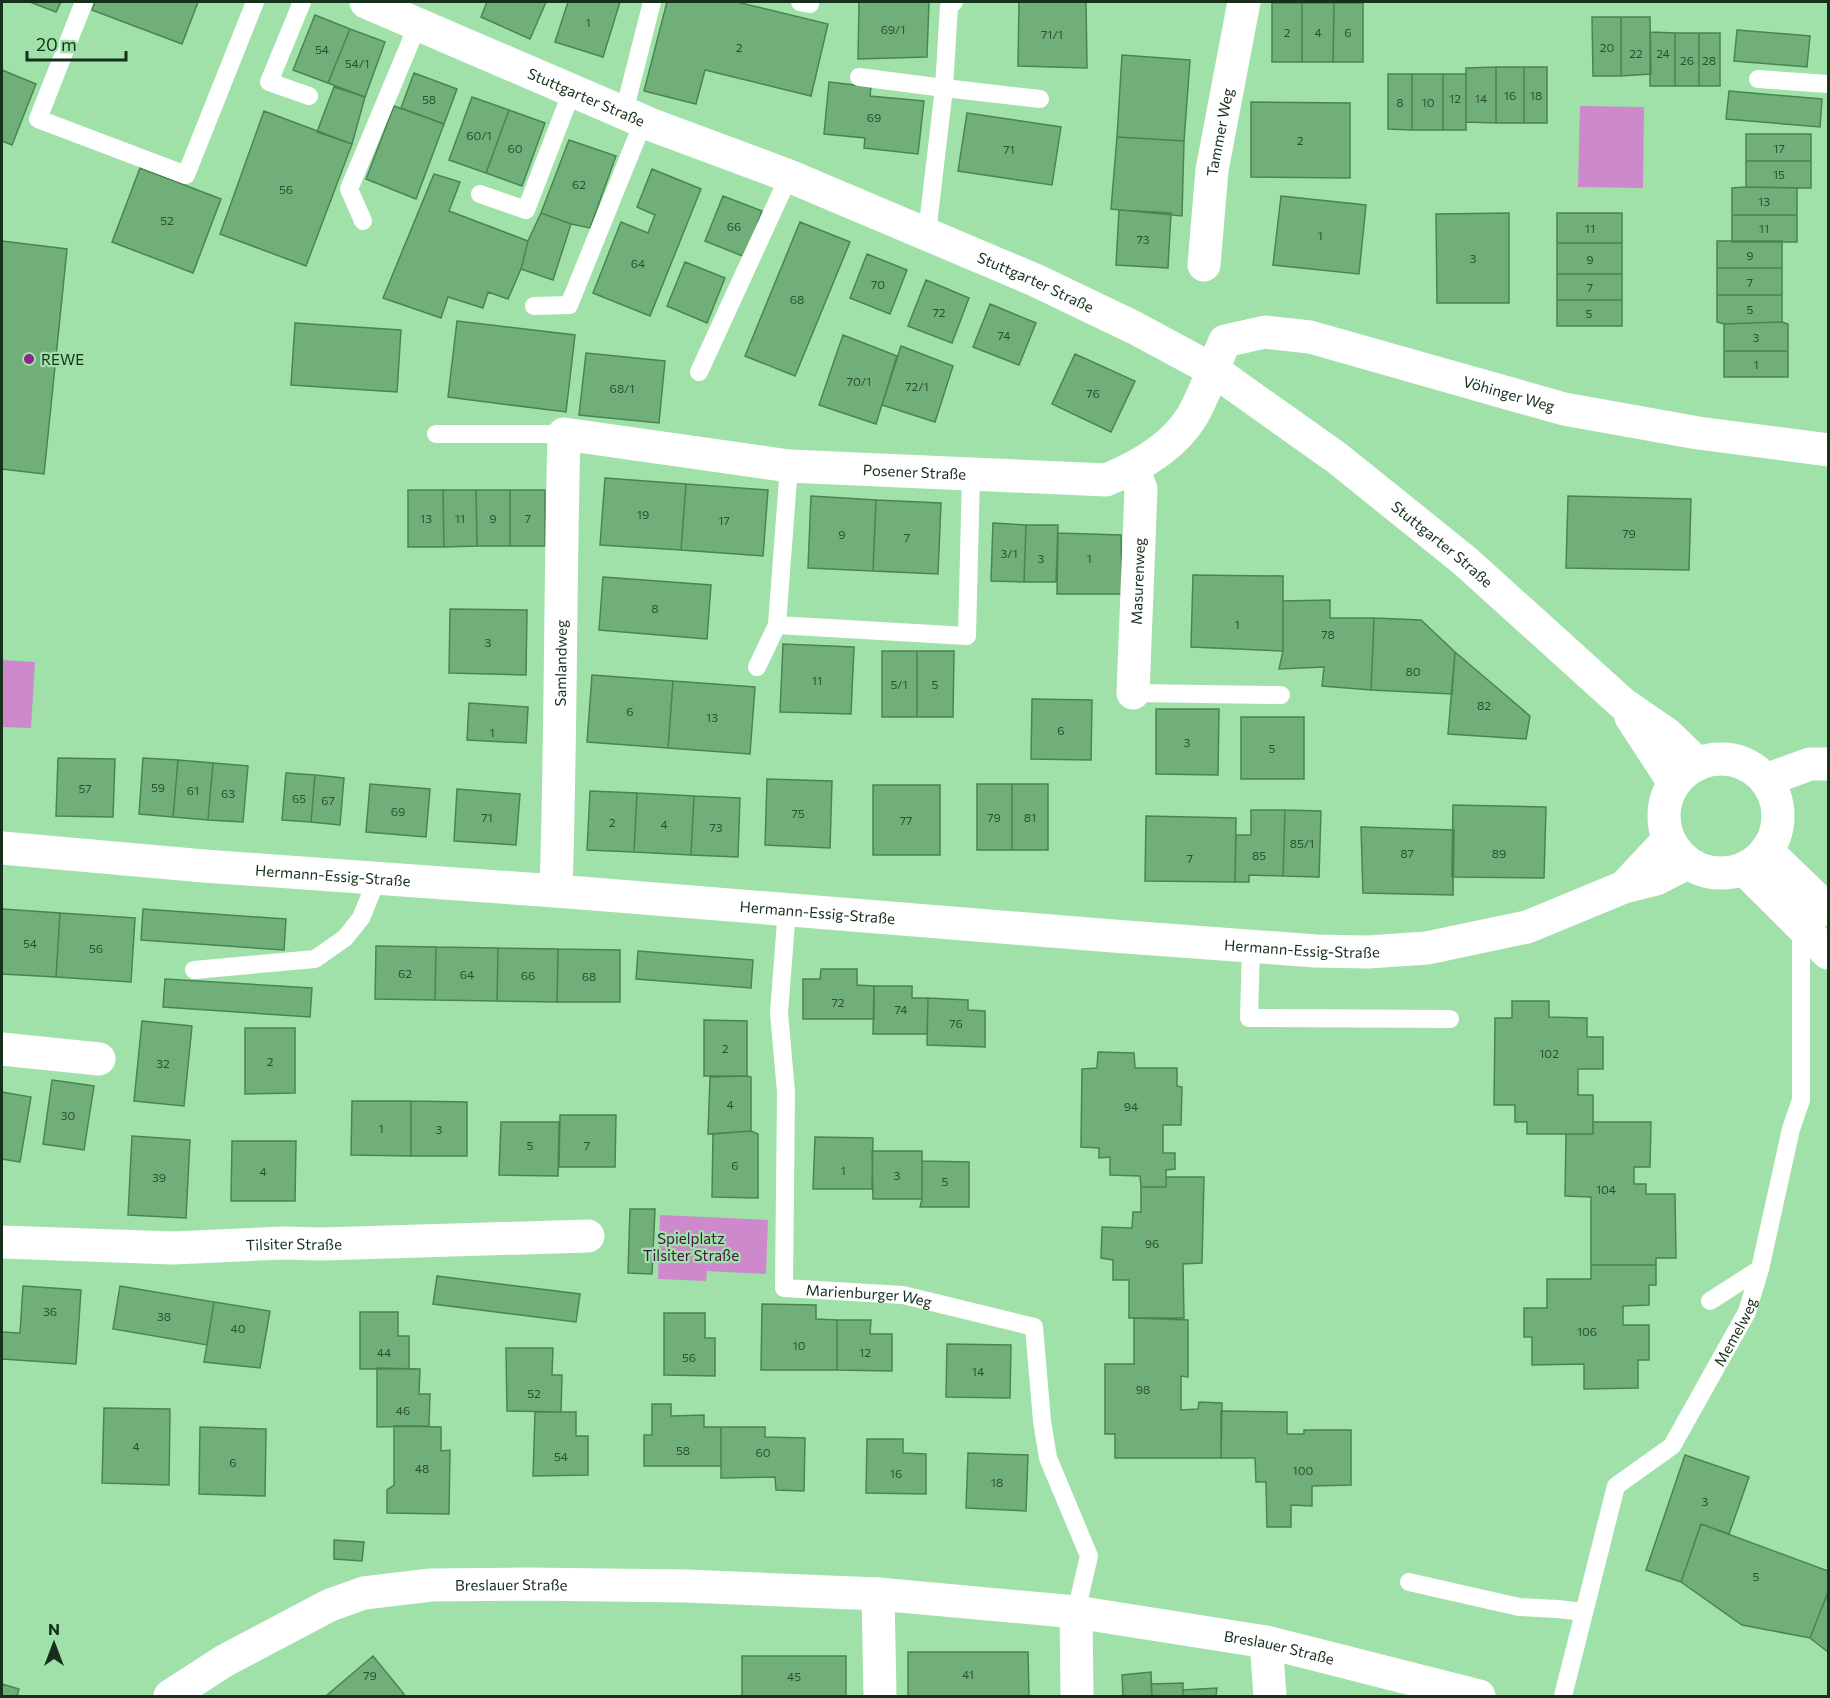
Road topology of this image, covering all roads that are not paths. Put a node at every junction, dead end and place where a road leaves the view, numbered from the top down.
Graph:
1 (84, 2) edge
2 (255, 2) edge
3 (302, 2) edge
4 (366, 2) edge
5 (652, 2) edge
6 (954, 2) edge
7 (1244, 2) edge
8 (418, 24) junction
9 (859, 77) dead end
10 (1758, 80) dead end
11 (1828, 84) edge
12 (944, 88) junction
13 (572, 91) junction
14 (309, 96) dead end
15 (1040, 99) dead end
16 (634, 116) junction
17 (789, 176) junction
18 (480, 194) dead end
19 (363, 221) dead end
20 (927, 233) junction
21 (1204, 265) dead end
22 (534, 306) dead end
23 (1213, 370) junction
24 (699, 372) dead end
25 (436, 434) dead end
26 (564, 434) junction
27 (1828, 450) edge
28 (789, 466) junction
29 (1133, 469) junction
30 (971, 474) junction
31 (777, 625) junction
32 (757, 667) dead end
33 (1133, 693) joint
34 (1281, 694) dead end
35 (1828, 764) edge
36 (1686, 773) junction
37 (1766, 780) junction
38 (2, 848) edge
39 (1677, 851) junction
40 (1756, 860) junction
41 (377, 879) junction
42 (556, 891) junction
43 (787, 909) junction
44 (1815, 918) edge
45 (1251, 946) junction
46 (1828, 953) edge
47 (194, 970) dead end
48 (1450, 1020) dead end
49 (2, 1049) edge
50 (99, 1059) dead end
51 (588, 1236) dead end
52 (2, 1242) edge
53 (1760, 1269) junction
54 (1710, 1301) dead end
55 (1409, 1582) dead end
56 (878, 1594) junction
57 (1076, 1612) junction
58 (1583, 1612) junction
59 (1266, 1642) junction
60 (170, 1696) edge
61 (880, 1696) edge
62 (1077, 1696) edge
63 (1270, 1696) edge
64 (1474, 1696) edge
65 (1563, 1696) edge

1 - 2 lane
3 - 14 lane
4 - 8 street, Stuttgarter Straße
5 - 16 lane
6 - 12 lane
7 - 21 street, Tammer Weg
8 - 13 street, Stuttgarter Straße
8 - 19 lane
9 - 12 lane
10 - 11 lane
12 - 15 lane
12 - 20 lane
13 - 16 street, Stuttgarter Straße
13 - 18 lane
16 - 17 street, Stuttgarter Straße
16 - 22 lane
17 - 20 street, Stuttgarter Straße
17 - 24 lane
20 - 23 street, Stuttgarter Straße
23 - 27 street, Vöhinger Weg
23 - 29 street, Posener Straße
23 - 36 street, Stuttgarter Straße
25 - 26 lane
26 - 28 street, Posener Straße
26 - 42 street, Samlandweg
28 - 30 street, Posener Straße
28 - 31 lane
29 - 30 street, Posener Straße
29 - 33 street, Masurenweg
30 - 31 lane
31 - 32 lane
33 - 34 lane
35 - 37 street
36 - 37 street
36 - 39 street
37 - 40 street
38 - 41 street, Hermann-Essig-Straße
39 - 40 street
39 - 45 street, Hermann-Essig-Straße
40 - 44 street
41 - 42 street, Hermann-Essig-Straße
41 - 47 lane
42 - 43 street, Hermann-Essig-Straße
43 - 45 street, Hermann-Essig-Straße
43 - 57 lane, Marienburger Weg
44 - 46 street
44 - 53 lane, Memelweg
45 - 48 lane
49 - 50 street
51 - 52 street, Tilsiter Straße
53 - 54 lane
53 - 58 lane, Memelweg
55 - 58 lane
56 - 57 street, Breslauer Straße
56 - 60 street, Breslauer Straße
56 - 61 street
57 - 59 street, Breslauer Straße
57 - 62 street
58 - 65 lane, Memelweg
59 - 63 street
59 - 64 street, Breslauer Straße

